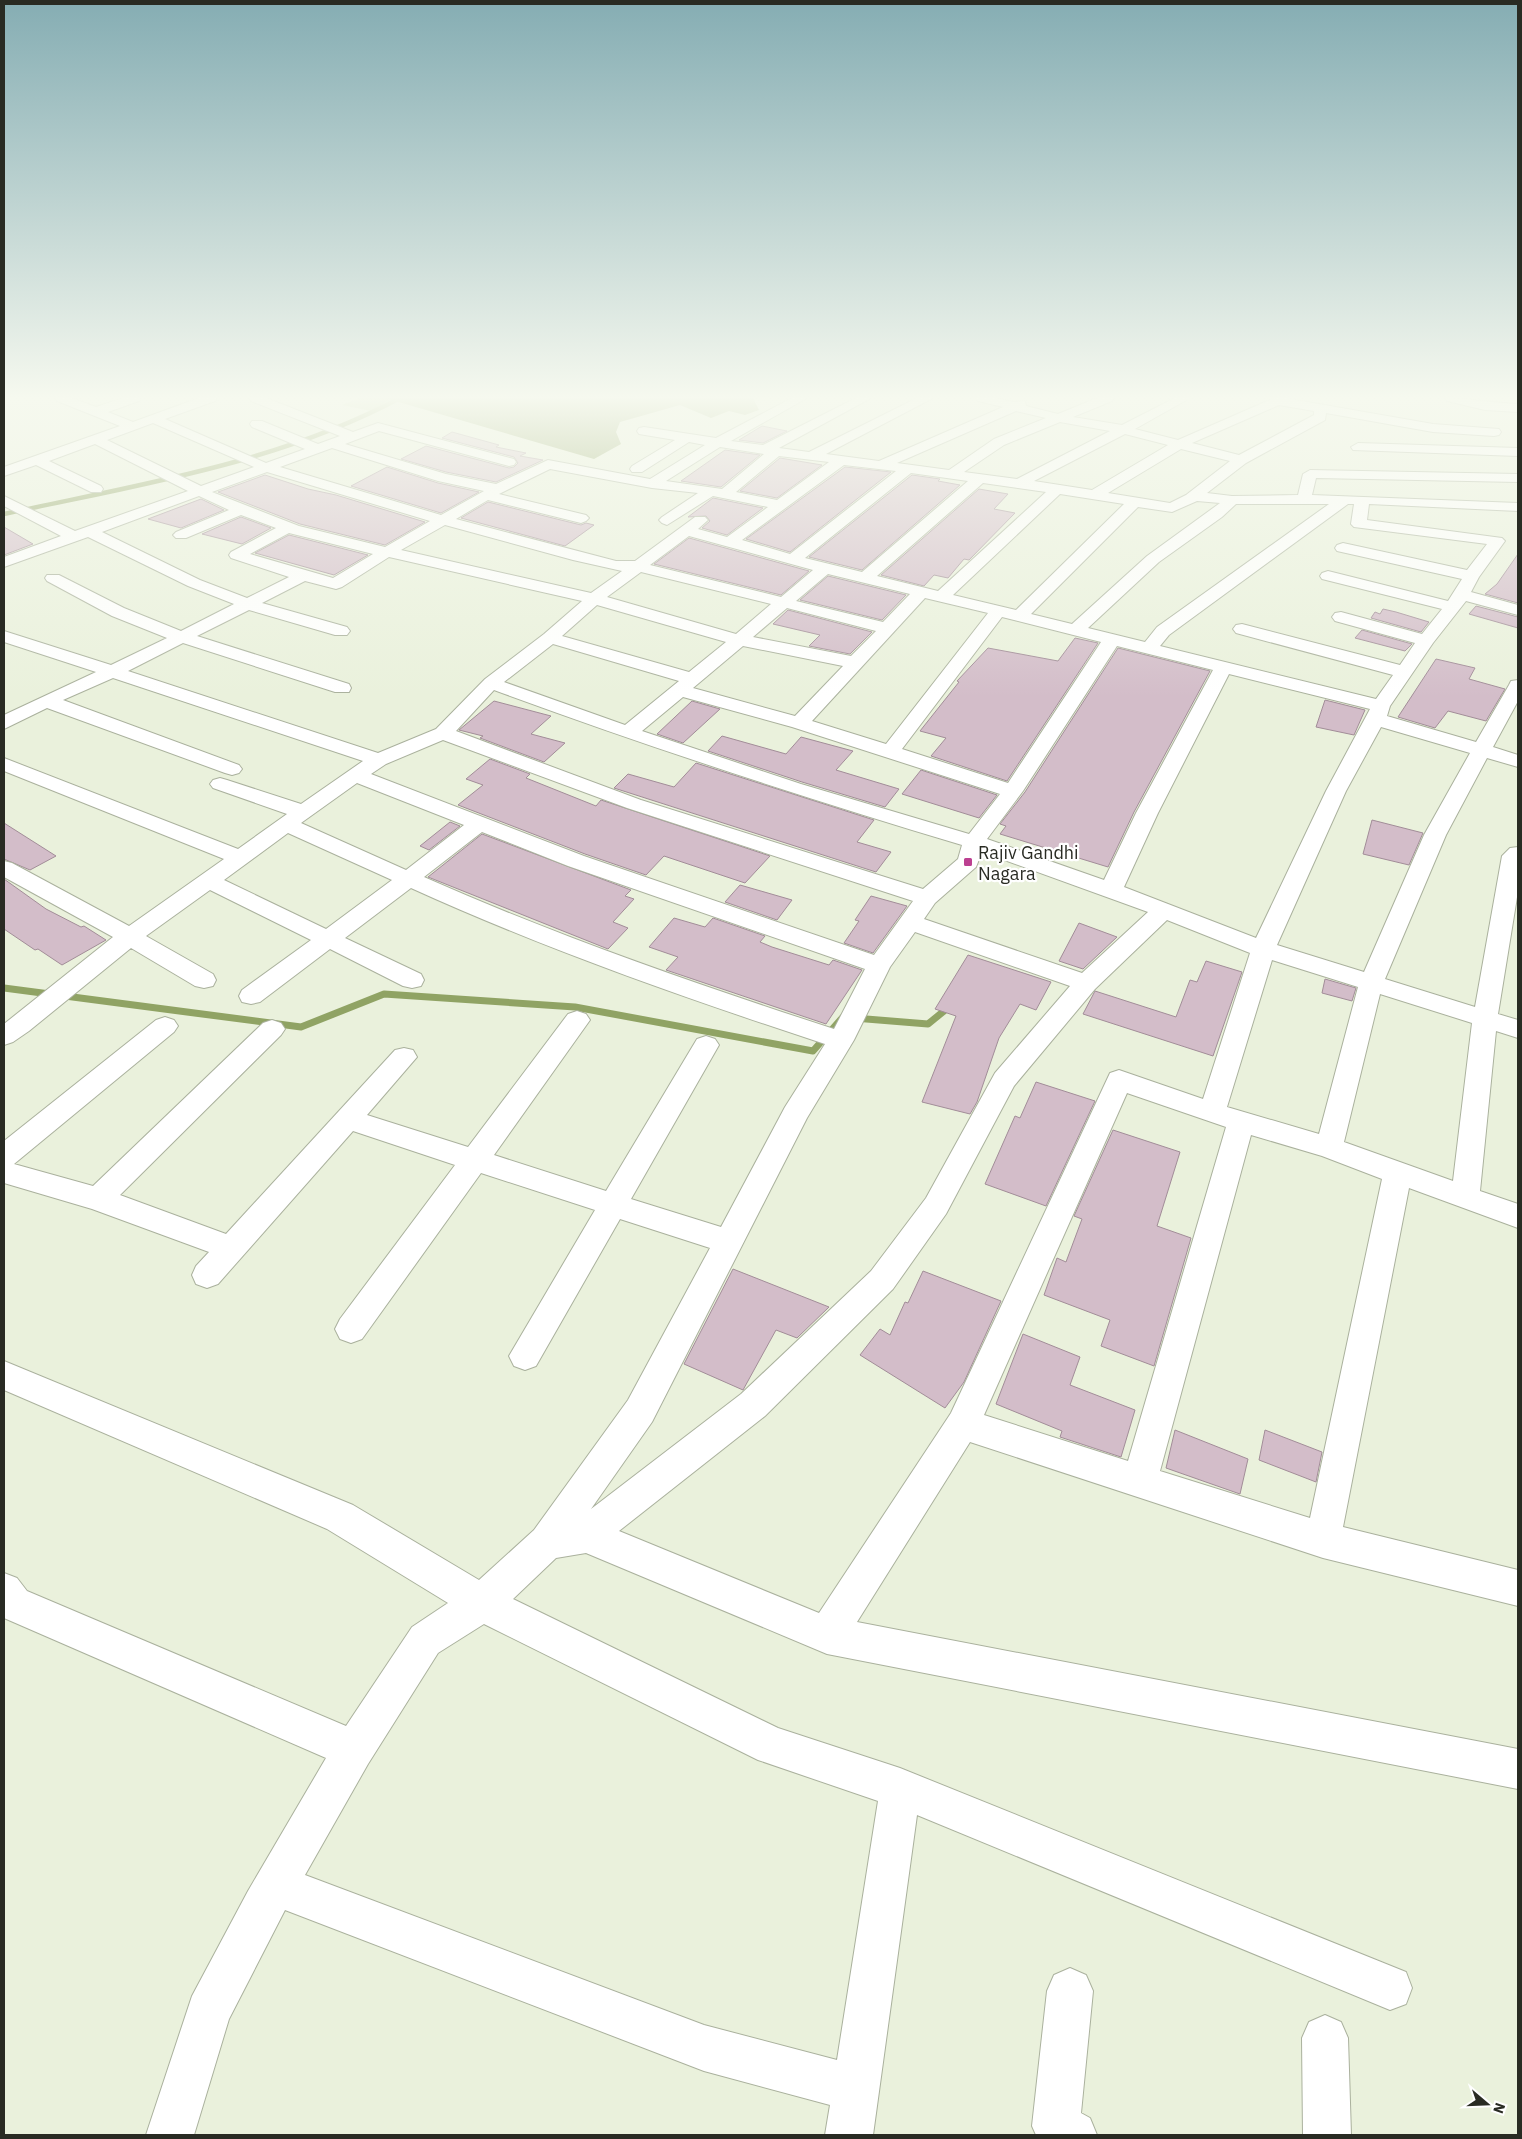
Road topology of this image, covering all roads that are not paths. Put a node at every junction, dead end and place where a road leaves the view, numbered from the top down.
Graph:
1 (184, 498) edge
2 (215, 498) edge
3 (368, 498) edge
4 (481, 498) edge
5 (511, 498) edge
6 (702, 498) edge
7 (744, 498) edge
8 (789, 498) edge
9 (871, 498) edge
10 (957, 498) edge
11 (1048, 498) edge
12 (1113, 498) edge
13 (1191, 498) edge
14 (1211, 498) edge
15 (1353, 499) junction
16 (1232, 500) junction
17 (1304, 500) joint
18 (1135, 501) junction
19 (779, 505) junction
20 (16, 506) edge
21 (1518, 506) edge
22 (244, 509) junction
23 (582, 518) dead end
24 (442, 520) junction
25 (667, 520) dead end
26 (289, 527) junction
27 (420, 533) junction
28 (81, 534) junction
29 (181, 536) dead end
30 (438, 537) dead end
31 (730, 542) junction
32 (1343, 548) dead end
33 (387, 552) junction
34 (793, 559) junction
35 (4, 562) edge
36 (637, 566) junction
37 (825, 568) junction
38 (303, 576) junction
39 (1328, 576) dead end
40 (1471, 576) junction
41 (866, 577) junction
42 (53, 578) dead end
43 (922, 591) junction
44 (943, 595) junction
45 (594, 599) junction
46 (1457, 601) junction
47 (248, 604) junction
48 (782, 604) junction
49 (999, 610) junction
50 (1518, 610) edge
51 (1020, 616) junction
52 (1341, 617) dead end
53 (886, 628) junction
54 (1242, 629) dead end
55 (1076, 630) junction
56 (341, 631) dead end
57 (4, 636) edge
58 (181, 637) junction
59 (550, 638) junction
60 (1112, 639) junction
61 (739, 640) junction
62 (1426, 640) junction
63 (1148, 648) junction
64 (856, 663) junction
65 (1224, 666) junction
66 (1404, 672) junction
67 (110, 673) junction
68 (492, 683) junction
69 (686, 685) junction
70 (1518, 685) edge
71 (342, 688) dead end
72 (48, 701) junction
73 (4, 702) edge
74 (26, 710) junction
75 (1378, 713) junction
76 (4, 723) edge
77 (799, 723) junction
78 (443, 733) junction
79 (628, 733) junction
80 (1483, 751) junction
81 (889, 753) junction
82 (379, 760) junction
83 (1518, 761) edge
84 (4, 764) edge
85 (26, 774) junction
86 (355, 774) junction
87 (4, 785) edge
88 (1013, 791) junction
89 (294, 818) junction
90 (480, 823) junction
91 (974, 842) junction
92 (1518, 853) edge
93 (240, 857) junction
94 (4, 868) edge
95 (207, 880) junction
96 (408, 880) junction
97 (1111, 890) junction
98 (927, 898) junction
99 (1164, 910) junction
100 (910, 922) junction
101 (130, 937) junction
102 (328, 939) junction
103 (1263, 949) junction
104 (879, 965) junction
105 (204, 980) dead end
106 (412, 980) dead end
107 (1086, 983) junction
108 (1371, 983) junction
109 (251, 996) dead end
110 (1485, 1019) junction
111 (577, 1020) dead end
112 (165, 1026) dead end
113 (272, 1029) dead end
114 (840, 1029) junction
115 (1518, 1029) edge
116 (4, 1036) edge
117 (706, 1045) dead end
118 (404, 1057) dead end
119 (1227, 1117) junction
120 (347, 1118) junction
121 (1329, 1148) junction
122 (4, 1156) edge
123 (474, 1159) junction
124 (1398, 1171) junction
125 (4, 1172) edge
126 (1465, 1198) junction
127 (98, 1200) junction
128 (615, 1205) junction
129 (1518, 1216) edge
130 (729, 1242) junction
131 (231, 1248) junction
132 (207, 1275) dead end
133 (351, 1329) dead end
134 (524, 1356) dead end
135 (4, 1375) edge
136 (963, 1424) junction
137 (1140, 1479) junction
138 (586, 1535) junction
139 (1323, 1540) junction
140 (547, 1542) junction
141 (1518, 1588) edge
142 (4, 1591) edge
143 (482, 1603) junction
144 (827, 1635) junction
145 (354, 1750) junction
146 (1518, 1769) edge
147 (900, 1788) junction
148 (275, 1885) junction
149 (1390, 1988) dead end
150 (1070, 1991) dead end
151 (1324, 2038) dead end
152 (855, 2088) junction
153 (170, 2135) edge
154 (849, 2135) edge
155 (1072, 2135) edge
156 (1327, 2135) edge

1 - 28 street
2 - 22 street
3 - 24 street
4 - 24 street
5 - 23 street
6 - 25 street
7 - 19 street
8 - 19 street
9 - 34 street
10 - 41 street
11 - 44 street
12 - 18 street
13 - 18 street
14 - 16 street
15 - 17 street
15 - 21 street
15 - 40 street
15 - 63 street
16 - 17 street
16 - 55 street
18 - 51 street
19 - 31 street
20 - 28 street
22 - 26 street
22 - 29 street
24 - 27 street
24 - 36 street
26 - 33 street
26 - 38 street
27 - 30 street
27 - 33 street
28 - 35 street
28 - 47 street
31 - 34 street
31 - 36 street
32 - 40 street
33 - 38 street
33 - 45 street
34 - 37 street
36 - 45 street
36 - 48 street
37 - 41 street
37 - 48 street
38 - 47 street
39 - 46 street
40 - 46 street
41 - 43 street
42 - 58 street
43 - 44 street
43 - 53 street
44 - 49 street
45 - 59 street
45 - 61 street
46 - 50 street
46 - 62 street
47 - 56 street
47 - 58 street
48 - 53 street
48 - 61 street
49 - 51 street
49 - 81 street
51 - 55 street
52 - 62 street
53 - 64 street
54 - 66 street
55 - 60 street
57 - 67 street
58 - 67 street
58 - 71 street
59 - 68 street
59 - 69 street
60 - 63 street
60 - 88 street
61 - 64 street
61 - 69 street
62 - 66 street
63 - 65 street
64 - 77 street
65 - 75 street
65 - 97 street
66 - 75 street
67 - 72 street
67 - 82 street
68 - 78 street
68 - 79 street
69 - 77 street
69 - 79 street
70 - 80 street
72 - 74 street
72 - 89 street
73 - 74 street
74 - 76 street
75 - 80 street
75 - 103 street
77 - 81 street
78 - 82 street
78 - 98 street
79 - 91 street
80 - 83 street
80 - 108 street
81 - 88 street
82 - 86 street
84 - 85 street
85 - 87 street
85 - 93 street
86 - 89 street
86 - 90 street
88 - 91 street
89 - 93 street
89 - 96 street
90 - 96 street
90 - 104 street
91 - 97 street
91 - 98 street
92 - 110 street
93 - 95 street
94 - 101 street
95 - 101 street
95 - 102 street
96 - 102 street
96 - 114 street
97 - 99 street
98 - 100 street
99 - 103 street
99 - 107 street
100 - 104 street
100 - 107 street
101 - 105 street
101 - 116 street
102 - 106 street
102 - 109 street
103 - 108 street
103 - 119 street
104 - 114 street
107 - 138 street
108 - 110 street
108 - 121 street
110 - 115 street
110 - 126 street
111 - 123 street
112 - 122 street
113 - 127 street
114 - 130 street
117 - 128 street
118 - 120 street
119 - 121 street
119 - 136 street
119 - 137 street
120 - 123 street
120 - 131 street
121 - 124 street
123 - 128 street
123 - 133 street
124 - 126 street
124 - 139 street
125 - 127 street
126 - 129 street
127 - 131 street
128 - 130 street
128 - 134 street
130 - 140 street
131 - 132 street
135 - 143 street
136 - 137 street
136 - 144 street
137 - 139 street
138 - 140 street
138 - 144 street
139 - 141 street
140 - 143 street
142 - 145 street
143 - 145 street
143 - 147 street
144 - 146 street
145 - 148 street
147 - 149 street
147 - 152 street
148 - 152 street
148 - 153 street
150 - 155 street
151 - 156 street
152 - 154 street

